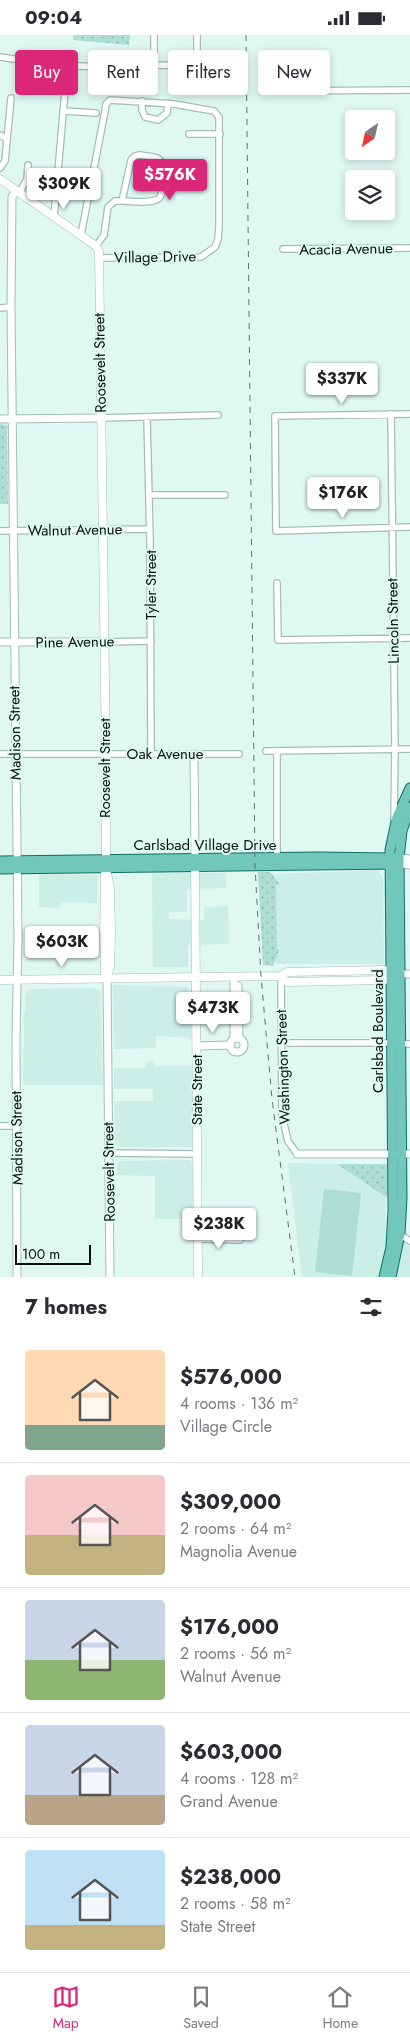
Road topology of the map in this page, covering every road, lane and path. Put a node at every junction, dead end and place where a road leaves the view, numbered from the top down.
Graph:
1 (154, 35) edge
2 (197, 35) edge
3 (154, 50) edge
4 (0, 57) edge
5 (158, 65) edge
6 (88, 66) edge
7 (410, 90) edge
8 (330, 91) edge
9 (65, 95) edge
10 (11, 98) dead end
11 (142, 101) junction
12 (168, 103) junction
13 (64, 111) junction
14 (96, 113) dead end
15 (189, 134) dead end
16 (220, 134) junction
17 (0, 135) edge
18 (7, 139) junction
19 (28, 165) dead end
20 (0, 168) edge
21 (0, 179) edge
22 (18, 192) junction
23 (122, 201) junction
24 (54, 217) junction
25 (81, 235) junction
26 (96, 246) junction
27 (410, 248) edge
28 (283, 249) dead end
29 (99, 258) junction
30 (12, 307) junction
31 (0, 308) edge
32 (390, 414) junction
33 (410, 414) edge
34 (218, 415) dead end
35 (101, 418) junction
36 (147, 418) junction
37 (0, 419) edge
38 (13, 419) junction
39 (150, 495) junction
40 (225, 495) dead end
41 (392, 527) junction
42 (410, 527) edge
43 (150, 529) junction
44 (102, 530) junction
45 (0, 531) edge
46 (14, 531) junction
47 (277, 583) dead end
48 (394, 638) junction
49 (410, 638) edge
50 (104, 641) junction
51 (151, 641) junction
52 (0, 642) edge
53 (14, 642) junction
54 (395, 749) junction
55 (410, 749) edge
56 (266, 751) dead end
57 (277, 751) junction
58 (151, 753) junction
59 (239, 753) dead end
60 (0, 754) edge
61 (16, 754) junction
62 (106, 754) junction
63 (194, 754) junction
64 (410, 788) edge
65 (410, 807) edge
66 (394, 827) junction
67 (410, 859) edge
68 (0, 861) edge
69 (395, 861) junction
70 (277, 862) junction
71 (195, 863) junction
72 (106, 864) junction
73 (17, 865) junction
74 (410, 865) edge
75 (0, 869) edge
76 (395, 974) junction
77 (410, 975) edge
78 (281, 976) junction
79 (195, 977) junction
80 (236, 977) junction
81 (106, 978) junction
82 (0, 980) edge
83 (17, 980) junction
84 (281, 1043) junction
85 (395, 1043) junction
86 (410, 1044) edge
87 (197, 1046) junction
88 (0, 1126) edge
89 (16, 1126) junction
90 (108, 1153) junction
91 (197, 1154) junction
92 (297, 1154) joint
93 (402, 1154) edge
94 (396, 1232) junction
95 (198, 1239) junction
96 (240, 1240) dead end
97 (410, 1241) edge
98 (18, 1277) edge
99 (110, 1277) edge
100 (198, 1277) edge
101 (384, 1277) edge
102 (391, 1277) edge

1 - 3 street
2 - 5 street
4 - 6 street
7 - 8 street
9 - 13 street
10 - 18 street
11 - 12 street, Village Drive
11 - 12 street
11 - 25 street, Village Drive
12 - 16 street, Village Drive
13 - 14 street
13 - 24 street
15 - 16 street
16 - 29 street, Village Drive
17 - 18 street
18 - 20 street
19 - 22 street
21 - 22 main road
22 - 24 main road
22 - 30 street, Madison Street
23 - 23 street
23 - 26 street
24 - 25 main road
25 - 26 main road
26 - 29 main road, Roosevelt Street
27 - 28 street, Acacia Avenue
29 - 35 main road, Roosevelt Street
30 - 31 street
30 - 38 street, Madison Street
32 - 33 street
32 - 41 street, Lincoln Street
32 - 41 street
34 - 36 street
35 - 36 street
35 - 38 street
35 - 44 main road, Roosevelt Street
36 - 39 street, Tyler Street
37 - 38 street
38 - 46 street, Madison Street
39 - 40 street
39 - 43 street, Tyler Street
41 - 42 street
41 - 48 street, Lincoln Street
43 - 44 street, Walnut Avenue
43 - 51 street, Tyler Street
44 - 46 street, Walnut Avenue
44 - 50 main road, Roosevelt Street
45 - 46 street, Walnut Avenue
46 - 53 street, Madison Street
47 - 48 street
48 - 49 street
48 - 54 street, Lincoln Street
50 - 51 street, Pine Avenue
50 - 53 street, Pine Avenue
50 - 62 main road, Roosevelt Street
51 - 58 street, Tyler Street
52 - 53 street, Pine Avenue
53 - 61 street, Madison Street
54 - 55 street
54 - 57 street
54 - 66 street, Lincoln Street
56 - 57 street
57 - 70 street
58 - 62 street, Oak Avenue
58 - 63 street, Oak Avenue
59 - 63 street, Oak Avenue
60 - 61 street, Oak Avenue
61 - 62 street, Oak Avenue
61 - 73 street, Madison Street
62 - 72 main road, Roosevelt Street
63 - 71 street, State Street
64 - 66 main road, Carlsbad Boulevard
65 - 69 main road, Carlsbad Boulevard
66 - 69 main road, Carlsbad Boulevard
67 - 69 street, Carlsbad Village Drive
68 - 73 main road, Carlsbad Village Drive
69 - 70 main road, Carlsbad Village Drive
69 - 74 street, Carlsbad Village Drive
69 - 76 main road, Carlsbad Boulevard
70 - 71 main road, Carlsbad Village Drive
71 - 72 main road, Carlsbad Village Drive
71 - 79 main road, State Street
72 - 73 main road, Carlsbad Village Drive
72 - 81 main road, Roosevelt Street
73 - 75 main road, Carlsbad Village Drive
73 - 83 street, Madison Street
76 - 77 street
76 - 78 main road
76 - 85 main road, Carlsbad Boulevard
78 - 80 main road
78 - 84 street, Washington Street
79 - 80 main road
79 - 81 main road
79 - 87 main road, State Street
80 - 87 street
81 - 83 main road
81 - 90 street, Roosevelt Street
82 - 83 main road
83 - 89 street, Madison Street
84 - 85 street
84 - 92 street, Washington Street
85 - 86 street
85 - 93 main road, Carlsbad Boulevard
87 - 91 main road, State Street
88 - 89 street
89 - 98 street, Madison Street
90 - 91 street
90 - 99 street, Roosevelt Street
91 - 95 main road, State Street
92 - 93 street
93 - 94 main road, Carlsbad Boulevard
94 - 97 street
94 - 101 main road, Carlsbad Boulevard
94 - 102 main road, Carlsbad Boulevard
95 - 96 street
95 - 100 main road, State Street

